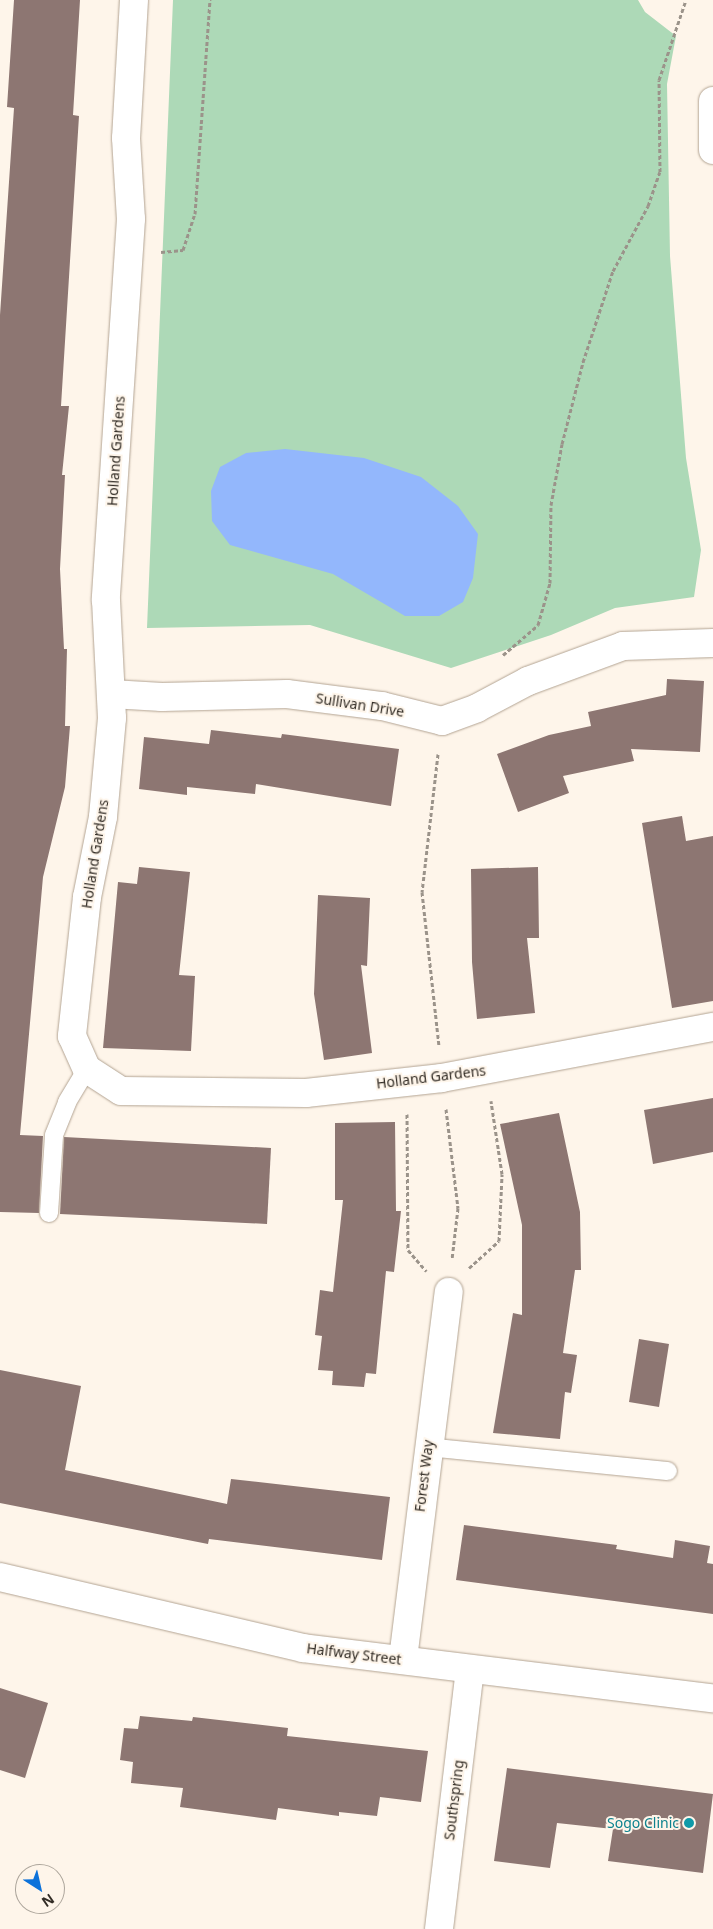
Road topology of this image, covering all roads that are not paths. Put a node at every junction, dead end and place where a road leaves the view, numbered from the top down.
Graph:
1 (134, 0) edge
2 (713, 101) edge
3 (713, 150) edge
4 (713, 643) edge
5 (111, 694) junction
6 (713, 1027) edge
7 (87, 1069) junction
8 (49, 1213) dead end
9 (449, 1287) road end
10 (427, 1447) junction
11 (668, 1471) dead end
12 (0, 1577) edge
13 (403, 1659) junction
14 (470, 1670) junction
15 (713, 1698) edge
16 (439, 1929) edge

1 - 5 street, Holland Gardens
2 - 3 street
4 - 5 street, Sullivan Drive
5 - 7 street, Holland Gardens
6 - 7 street, Holland Gardens
7 - 8 lane
9 - 10 street, Forest Way
10 - 11 lane
10 - 13 street, Forest Way
12 - 13 street, Halfway Street
13 - 14 street, Halfway Street
14 - 15 street, Halfway Street
14 - 16 street, Southspring

